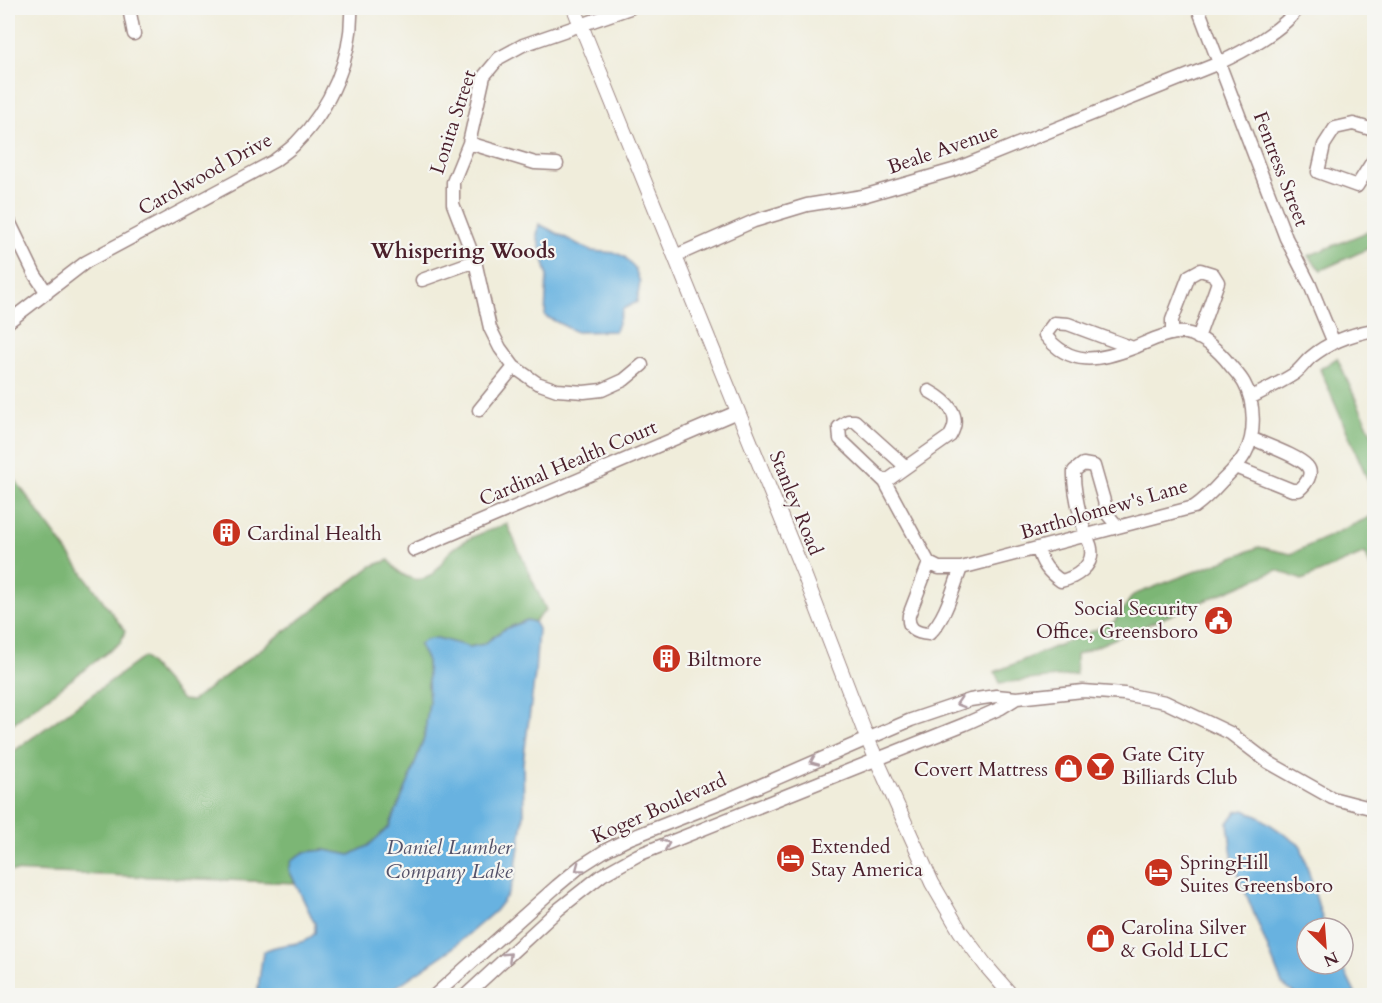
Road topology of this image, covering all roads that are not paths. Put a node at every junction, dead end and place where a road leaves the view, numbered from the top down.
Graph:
1 (129, 8) edge
2 (351, 8) edge
3 (574, 8) edge
4 (630, 8) edge
5 (1198, 8) edge
6 (1298, 8) edge
7 (581, 26) junction
8 (134, 34) dead end
9 (1220, 63) junction
10 (1374, 129) edge
11 (469, 143) junction
12 (1374, 159) edge
13 (557, 164) dead end
14 (8, 219) edge
15 (675, 256) junction
16 (475, 261) junction
17 (422, 280) dead end
18 (47, 293) junction
19 (8, 322) edge
20 (1374, 330) edge
21 (1172, 334) junction
22 (1198, 338) junction
23 (1334, 343) junction
24 (1132, 348) junction
25 (642, 364) dead end
26 (514, 367) junction
27 (929, 391) dead end
28 (1250, 398) junction
29 (478, 410) dead end
30 (737, 412) junction
31 (1251, 438) junction
32 (906, 467) junction
33 (1235, 467) junction
34 (885, 482) junction
35 (1118, 527) junction
36 (1086, 536) junction
37 (1038, 549) junction
38 (414, 550) dead end
39 (929, 563) junction
40 (961, 568) junction
41 (1017, 699) junction
42 (867, 738) junction
43 (877, 760) junction
44 (1374, 809) edge
45 (434, 996) edge
46 (465, 996) edge
47 (1012, 996) edge

1 - 8 street
2 - 18 street, Carolwood Drive
3 - 7 street, Stanley Road
4 - 7 street, Lonita Street
5 - 9 street, Fentress Street
6 - 9 street, Beale Avenue
7 - 11 street, Lonita Street
7 - 15 street, Stanley Road
9 - 15 street, Beale Avenue
9 - 23 street, Fentress Street
10 - 12 street
11 - 13 street
11 - 16 street, Lonita Street
14 - 18 street
15 - 30 street, Stanley Road
16 - 17 street
16 - 26 street, Lonita Street
18 - 19 street, Carolwood Drive
20 - 23 street
21 - 22 street, Bartholomew's Lane
21 - 22 street
21 - 24 street, Bartholomew's Lane
22 - 28 street, Bartholomew's Lane
23 - 28 street
24 - 24 street, Bartholomew's Lane
25 - 26 street, Lonita Street
26 - 29 street
27 - 32 street
28 - 31 street, Bartholomew's Lane
30 - 38 street, Cardinal Health Court
30 - 42 street, Stanley Road
31 - 33 street, Bartholomew's Lane
31 - 33 street
32 - 34 street
32 - 34 street
33 - 35 street, Bartholomew's Lane
34 - 39 street
35 - 36 street, Bartholomew's Lane
35 - 36 street
36 - 37 street, Bartholomew's Lane
36 - 37 street
37 - 40 street, Bartholomew's Lane
39 - 40 street, Bartholomew's Lane
39 - 40 street
41 -> 42 street, Koger Boulevard
41 - 43 street, Koger Boulevard
41 - 44 street
42 - 43 street, Stanley Road
42 -> 45 street, Koger Boulevard
46 -> 43 street, Koger Boulevard
43 - 47 street, Stanley Road

